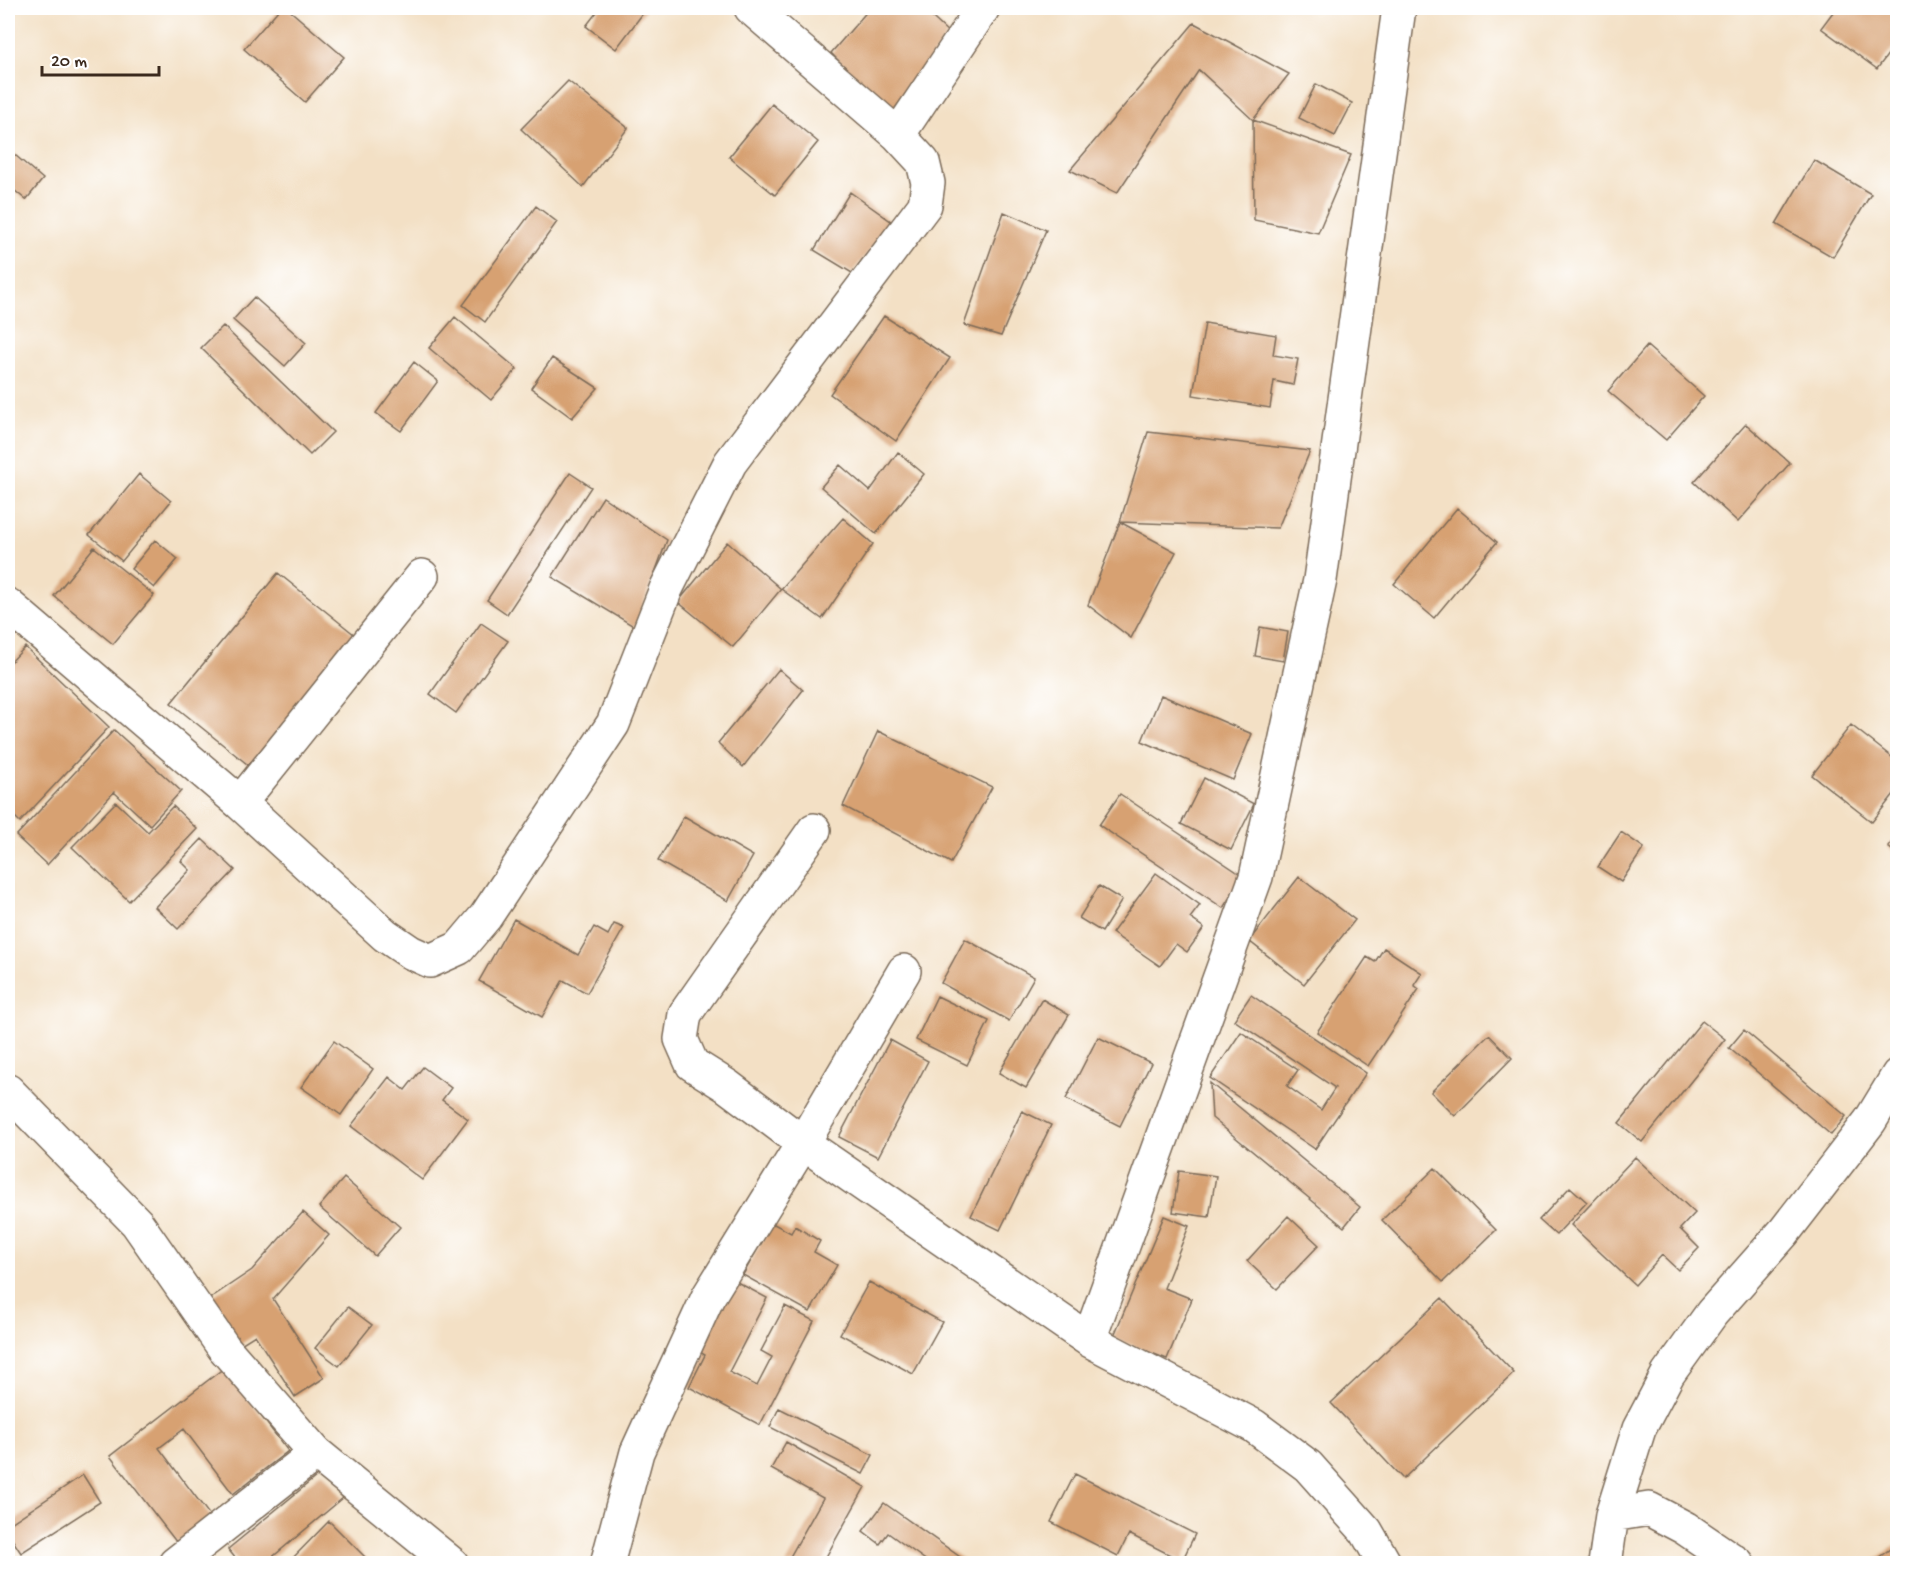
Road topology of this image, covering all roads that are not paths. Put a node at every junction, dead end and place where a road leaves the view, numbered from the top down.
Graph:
1 (751, 8) edge
2 (983, 8) edge
3 (1377, 8) edge
4 (1399, 8) edge
5 (1396, 42) junction
6 (898, 135) junction
7 (422, 576) dead end
8 (9, 610) edge
9 (240, 803) junction
10 (814, 830) dead end
11 (904, 971) dead end
12 (1898, 1075) edge
13 (8, 1091) edge
14 (803, 1143) junction
15 (1089, 1340) junction
16 (316, 1453) junction
17 (1612, 1515) junction
18 (175, 1563) edge
19 (452, 1563) edge
20 (607, 1563) edge
21 (1385, 1563) edge
22 (1605, 1563) edge
23 (1738, 1563) edge

1 - 6 street
2 - 6 street
3 - 5 street
4 - 5 street
5 - 15 street
6 - 9 street
7 - 9 street
8 - 9 street
10 - 14 street
11 - 14 street
12 - 17 street
13 - 16 street
14 - 15 street
14 - 20 street
15 - 21 street
16 - 18 street
16 - 19 street
17 - 22 street
17 - 23 street

